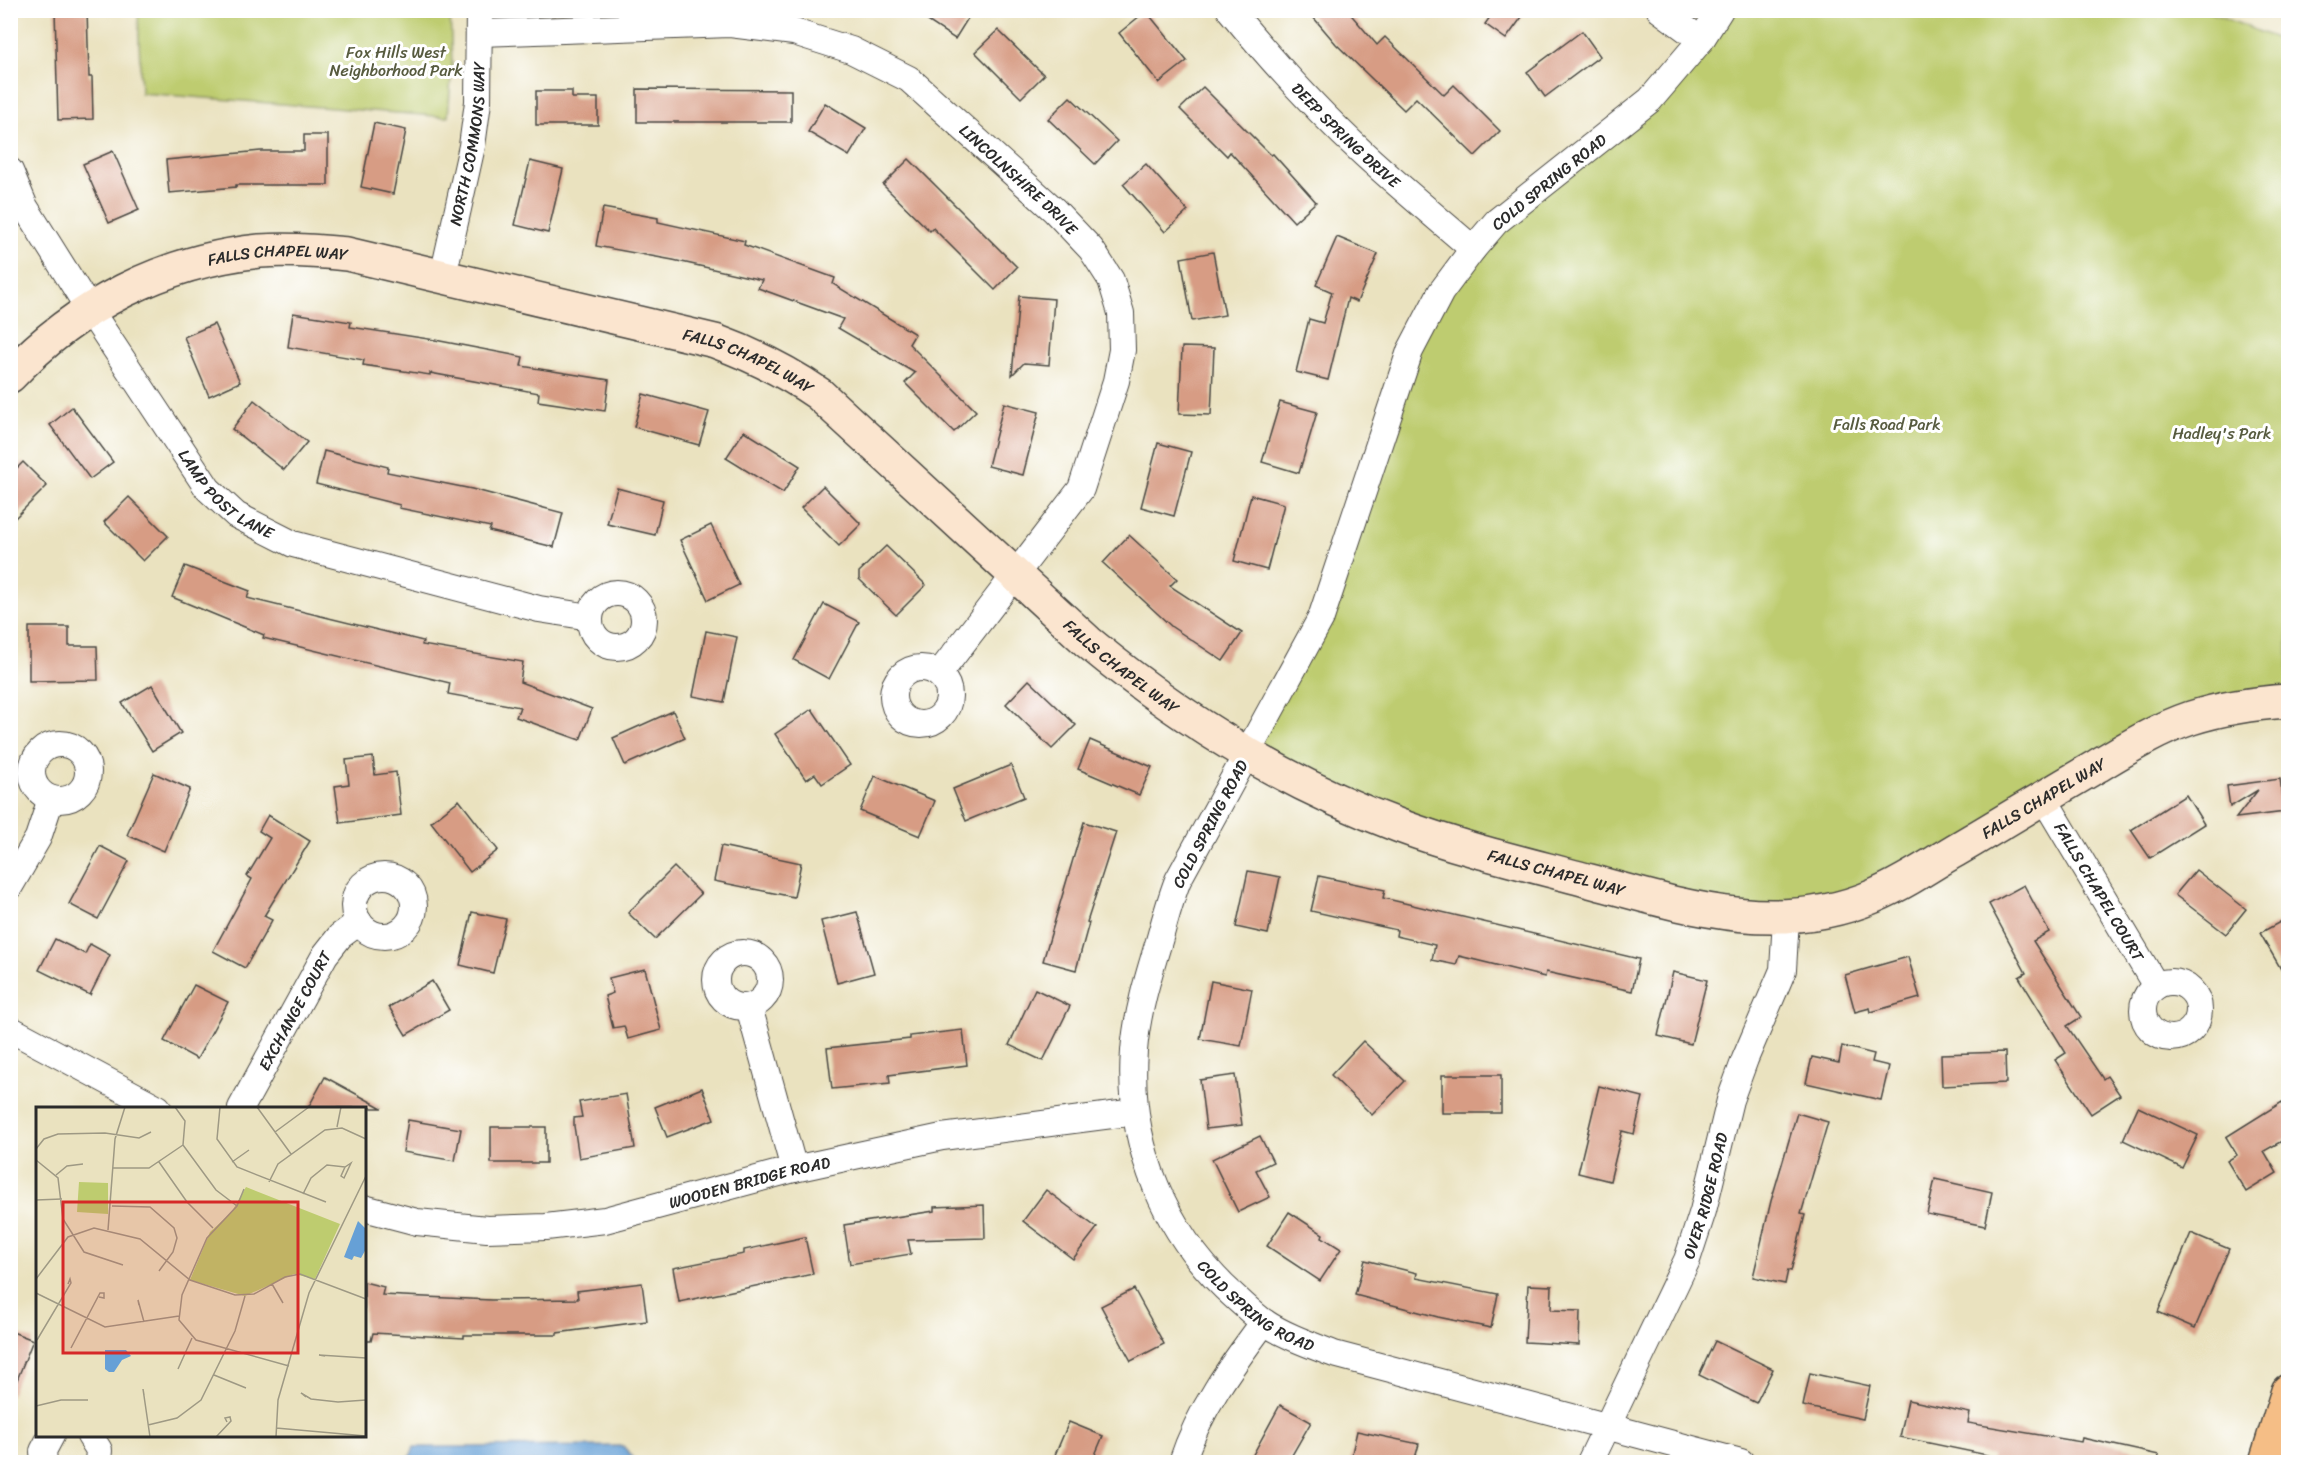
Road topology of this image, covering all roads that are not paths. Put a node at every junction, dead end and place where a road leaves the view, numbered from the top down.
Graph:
1 (1230, 10) edge
2 (1660, 10) edge
3 (1720, 10) edge
4 (479, 22) edge
5 (1701, 40) junction
6 (10, 171) edge
7 (1473, 249) junction
8 (442, 276) junction
9 (89, 309) junction
10 (10, 376) edge
11 (1015, 574) junction
12 (590, 617) dead end
13 (939, 674) dead end
14 (2289, 701) edge
15 (1248, 755) junction
16 (2043, 797) junction
17 (51, 799) dead end
18 (10, 886) edge
19 (1786, 918) junction
20 (359, 922) dead end
21 (2156, 986) dead end
22 (749, 1007) dead end
23 (10, 1029) edge
24 (156, 1107) edge
25 (242, 1107) edge
26 (1135, 1112) junction
27 (794, 1169) junction
28 (366, 1209) edge
29 (1264, 1322) junction
30 (2289, 1391) edge
31 (1607, 1427) junction
32 (50, 1437) edge
33 (91, 1437) edge
34 (44, 1462) edge
35 (98, 1462) edge
36 (1182, 1462) edge
37 (1590, 1462) edge
38 (1741, 1462) edge
39 (2266, 1462) edge

1 - 7 street, DEEP SPRING DRIVE
2 - 5 street
3 - 5 street, COLD SPRING ROAD
4 - 8 street, NORTH COMMONS WAY
4 - 11 street, LINCOLNSHIRE DRIVE
5 - 7 street, COLD SPRING ROAD
6 - 9 street, LAMP POST LANE
7 - 15 street, COLD SPRING ROAD
8 - 9 street, FALLS CHAPEL WAY
8 - 11 street, FALLS CHAPEL WAY
9 - 10 street, FALLS CHAPEL WAY
9 - 12 street, LAMP POST LANE
11 - 13 street, LINCOLNSHIRE DRIVE
11 - 15 street, FALLS CHAPEL WAY
14 - 16 street, FALLS CHAPEL WAY
15 - 19 street, FALLS CHAPEL WAY
15 - 26 street, COLD SPRING ROAD
16 - 19 street, FALLS CHAPEL WAY
16 - 21 street, FALLS CHAPEL COURT
17 - 18 street
19 - 31 street, OVER RIDGE ROAD
20 - 25 street, EXCHANGE COURT
22 - 27 street
23 - 24 street
26 - 27 street, WOODEN BRIDGE ROAD
26 - 29 street, COLD SPRING ROAD
27 - 28 street, WOODEN BRIDGE ROAD
29 - 31 street, COLD SPRING ROAD
29 - 36 street
30 - 39 main road
31 - 37 street, OVER RIDGE ROAD
31 - 38 street, COLD SPRING ROAD
32 - 34 street
33 - 35 street

